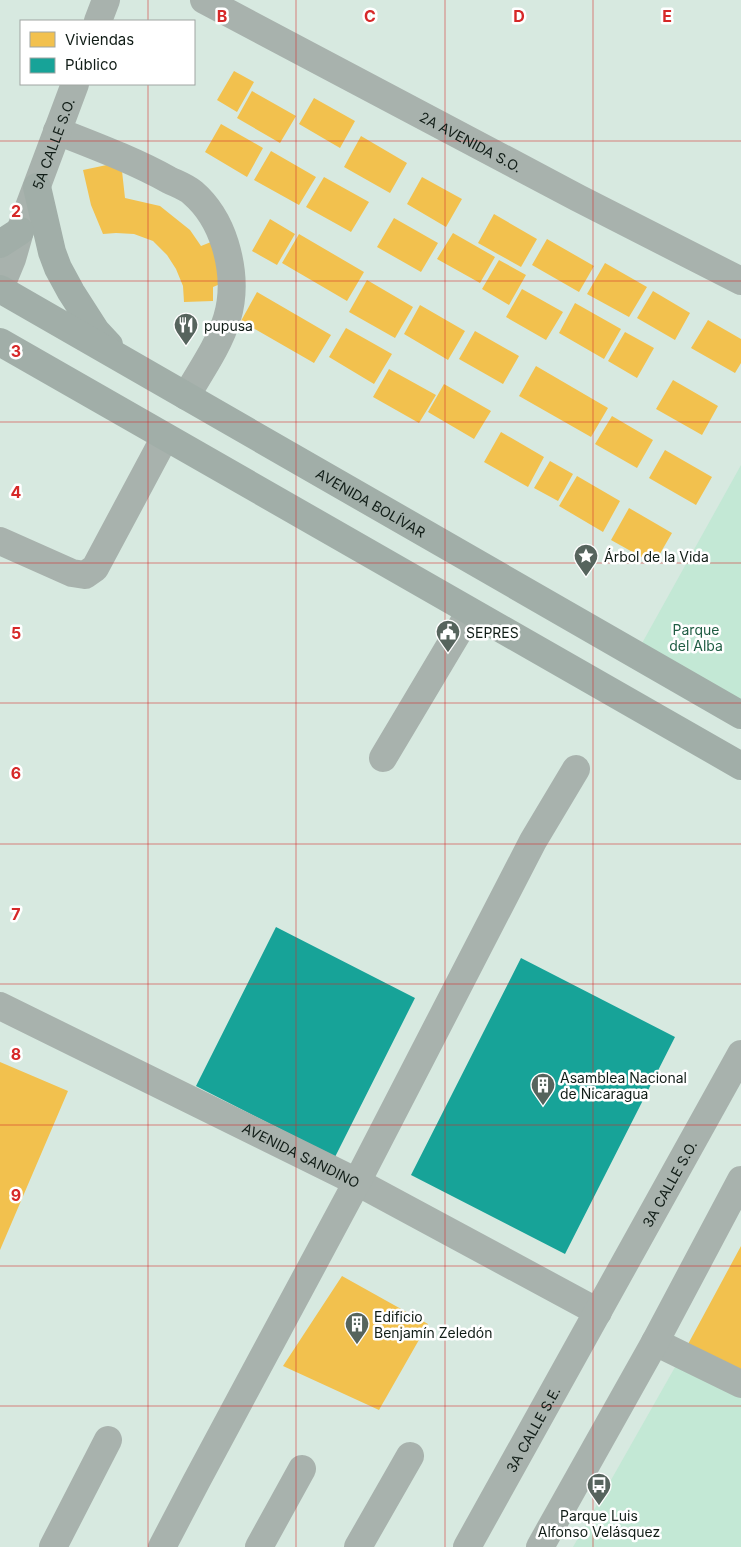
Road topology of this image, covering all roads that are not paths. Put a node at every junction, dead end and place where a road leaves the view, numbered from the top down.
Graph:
1 (106, 0) edge
2 (204, 0) edge
3 (98, 20) edge
4 (75, 85) edge
5 (57, 131) junction
6 (37, 187) junction
7 (10, 238) edge
8 (741, 281) edge
9 (0, 289) edge
10 (0, 342) edge
11 (124, 360) junction
12 (186, 396) junction
13 (165, 437) junction
14 (0, 541) edge
15 (470, 612) junction
16 (618, 696) junction
17 (741, 715) edge
18 (383, 758) dead end
19 (741, 766) edge
20 (576, 769) dead end
21 (741, 781) edge
22 (0, 1006) edge
23 (741, 1054) edge
24 (741, 1180) edge
25 (357, 1182) junction
26 (598, 1312) junction
27 (655, 1342) junction
28 (741, 1384) edge
29 (108, 1440) dead end
30 (410, 1456) dead end
31 (302, 1470) dead end
32 (53, 1547) edge
33 (162, 1547) edge
34 (259, 1547) edge
35 (358, 1547) edge
36 (467, 1547) edge
37 (540, 1547) edge

1 - 3 street
2 - 8 street, 2A AVENIDA S.O.
4 - 5 street, 5A CALLE S.O.
5 - 6 street, 5A CALLE S.O.
5 - 12 street
6 - 7 street, 5A CALLE S.O.
6 - 11 highway
7 - 9 street, 5A CALLE S.O.
9 - 11 highway, AVENIDA BOLÍVAR
10 - 13 highway
11 - 12 highway, AVENIDA BOLÍVAR
12 - 17 highway, AVENIDA BOLÍVAR
13 - 14 street
13 - 15 highway
15 - 16 highway
15 - 18 street
16 - 19 highway
16 - 21 highway
20 - 25 street
22 - 25 street, AVENIDA SANDINO
23 - 26 street, 3A CALLE S.O.
24 - 27 street
25 - 26 street, AVENIDA SANDINO
25 - 33 street
26 - 36 street, 3A CALLE S.E.
27 - 28 street
27 - 37 street
29 - 32 street
30 - 35 street
31 - 34 street

